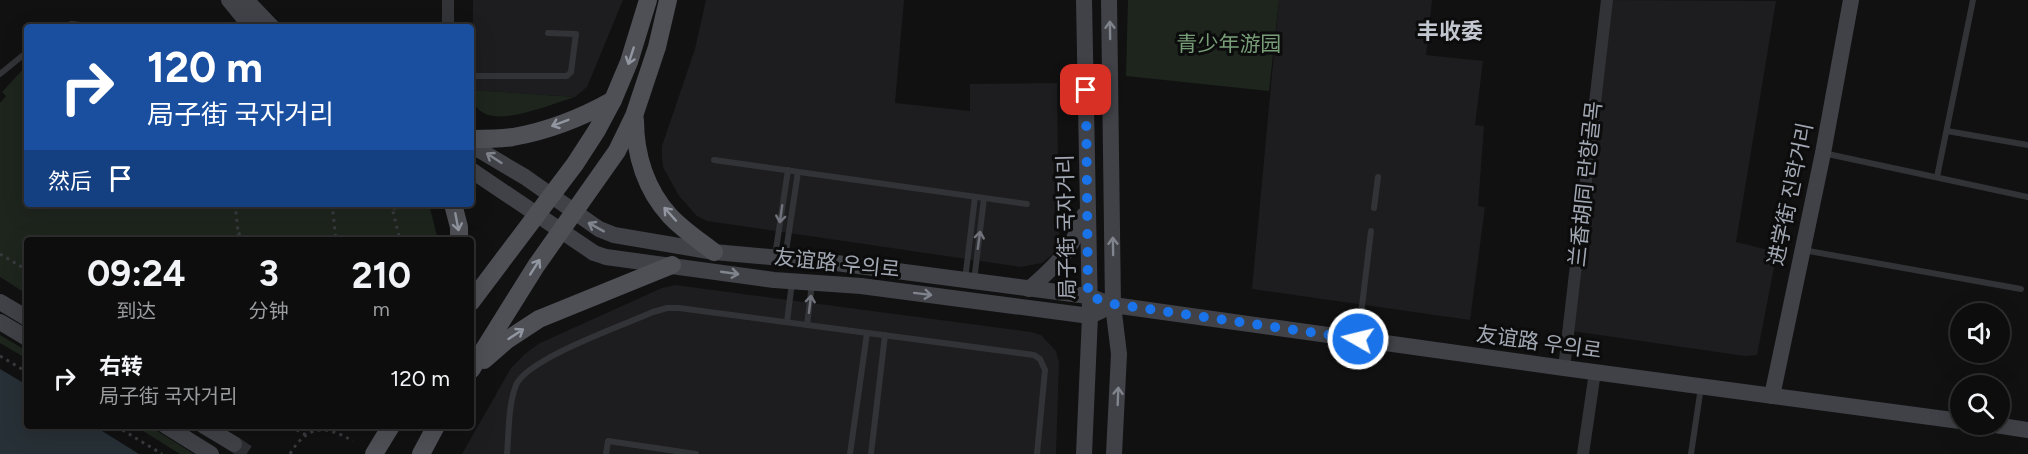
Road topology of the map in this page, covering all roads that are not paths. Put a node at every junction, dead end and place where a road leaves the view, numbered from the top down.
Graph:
1 (229, 0) edge
2 (246, 0) edge
3 (448, 0) edge
4 (648, 0) edge
5 (668, 0) edge
6 (1084, 0) edge
7 (1109, 0) edge
8 (1607, 0) edge
9 (1851, 0) edge
10 (1973, 0) edge
11 (249, 24) edge
12 (269, 24) edge
13 (448, 24) edge
14 (548, 33) dead end
15 (24, 54) edge
16 (0, 74) edge
17 (474, 76) edge
18 (613, 100) junction
19 (634, 116) junction
20 (1947, 131) junction
21 (474, 140) edge
22 (2028, 145) edge
23 (474, 147) edge
24 (1823, 153) junction
25 (714, 160) dead end
26 (788, 170) junction
27 (474, 172) edge
28 (798, 172) junction
29 (1378, 177) dead end
30 (1937, 177) junction
31 (551, 196) junction
32 (975, 197) junction
33 (2028, 197) edge
34 (984, 198) junction
35 (1088, 203) junction
36 (1027, 204) dead end
37 (454, 207) edge
38 (1374, 208) dead end
39 (573, 213) junction
40 (537, 214) junction
41 (561, 230) junction
42 (1371, 231) dead end
43 (459, 237) edge
44 (1802, 250) junction
45 (714, 252) junction
46 (780, 258) junction
47 (672, 265) junction
48 (792, 281) junction
49 (969, 281) junction
50 (813, 283) junction
51 (1029, 289) junction
52 (2021, 289) dead end
53 (1088, 296) junction
54 (474, 298) edge
55 (0, 302) edge
56 (1113, 304) junction
57 (24, 316) edge
58 (1090, 316) junction
59 (0, 321) edge
60 (787, 322) junction
61 (807, 325) junction
62 (867, 333) junction
63 (885, 335) junction
64 (24, 337) edge
65 (1358, 339) junction
66 (474, 365) edge
67 (474, 368) edge
68 (1564, 368) junction
69 (1595, 372) junction
70 (1701, 386) junction
71 (1772, 396) junction
72 (1950, 420) edge
73 (2010, 427) edge
74 (171, 429) edge
75 (209, 429) edge
76 (389, 429) edge
77 (434, 429) edge
78 (2028, 430) edge
79 (234, 444) tunnel mouth
80 (211, 454) edge
81 (374, 454) edge
82 (421, 454) edge
83 (507, 454) edge
84 (606, 454) edge
85 (696, 454) edge
86 (850, 454) edge
87 (871, 454) edge
88 (1037, 454) edge
89 (1084, 454) edge
90 (1114, 454) edge
91 (1583, 454) edge
92 (1691, 454) edge

1 - 11 main road
2 - 12 main road
3 - 13 street
4 -> 18 main road
5 - 19 main road
6 - 35 main road, 局子街 국자거리
56 -> 7 main road
8 - 68 street, 兰香胡同 란향골목
9 - 24 main road, 进学街 진학거리
10 - 20 lane
14 - 17 lane
15 - 16 lane
18 -> 21 main road
18 - 31 main road
19 - 39 main road
45 -> 19 main road
20 - 22 lane
20 - 30 lane
31 -> 23 main road, 友谊路 우의로
24 - 30 lane
24 - 44 main road, 进学街 진학거리
25 - 26 lane
26 - 28 lane
26 -> 46 lane
27 - 40 main road, 友谊路 우의로
28 - 32 lane
28 - 46 lane
29 - 38 lane
30 - 33 lane
31 - 39 main road, 友谊路 우의로
31 - 40 main road
32 - 34 lane
32 - 49 lane
34 - 36 lane
49 -> 34 lane
35 - 51 main road
35 - 53 main road, 局子街 국자거리
37 -> 43 main road
39 - 41 main road
45 -> 39 main road, 友谊路 우의로
40 - 41 main road, 友谊路 우의로
40 - 54 main road
41 - 47 main road, 友谊路 우의로
66 -> 41 main road
42 - 65 lane
44 - 52 lane
44 - 71 main road, 进学街 진학거리
45 - 46 main road, 友谊路 우의로
46 - 49 main road, 友谊路 우의로
47 -> 48 main road, 友谊路 우의로
67 -> 47 main road
48 - 50 main road, 友谊路 우의로
48 - 60 lane
49 - 51 main road, 友谊路 우의로
50 -> 58 main road, 友谊路 우의로
61 -> 50 lane
51 - 53 main road, 友谊路 우의로
53 - 56 main road, 友谊路 우의로
53 - 58 main road, 局子街 국자거리
55 - 57 main road
56 - 58 main road
56 - 65 main road, 友谊路 우의로
90 -> 56 main road
58 - 89 main road, 局子街 국자거리
59 - 64 main road
60 - 61 lane
60 - 83 lane
61 - 62 lane
62 - 63 lane
62 - 86 lane
63 - 87 lane
63 - 88 lane
65 - 68 main road, 友谊路 우의로
68 - 69 main road, 友谊路 우의로
69 - 70 main road, 友谊路 우의로
69 - 91 street
70 - 71 main road, 友谊路 우의로
70 - 92 lane
71 - 72 main road, 友谊路 우의로
73 - 78 main road
74 - 80 main road
75 - 79 main road
76 - 81 main road
77 - 82 main road
84 - 85 lane

